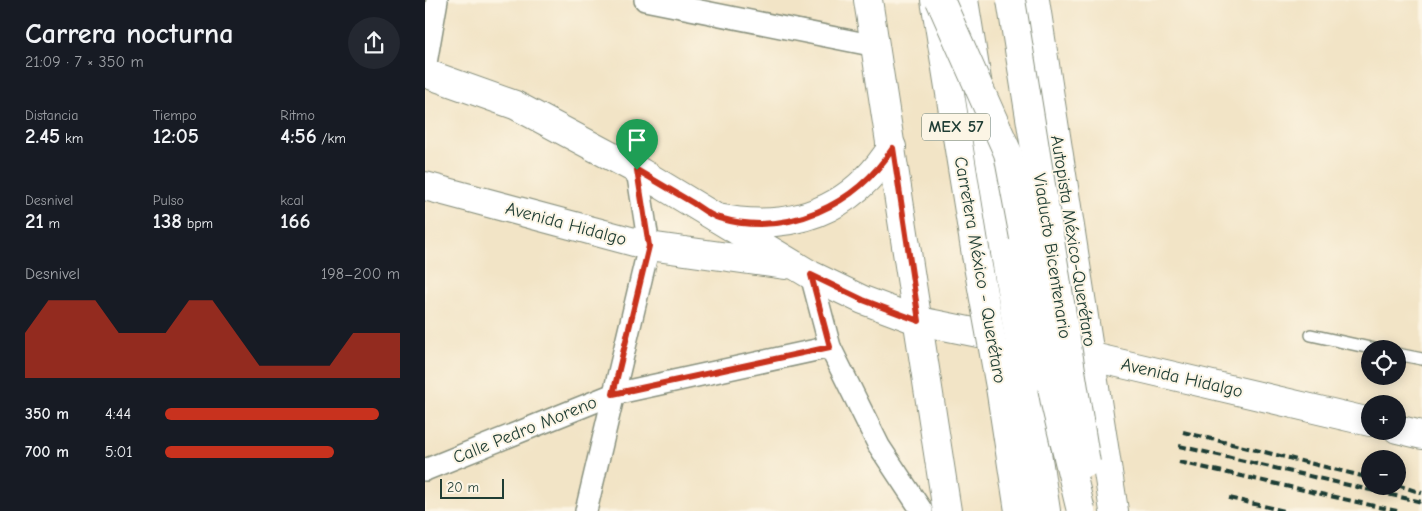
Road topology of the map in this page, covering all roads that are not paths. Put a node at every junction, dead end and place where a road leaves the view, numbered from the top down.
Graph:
1 (437, 0) edge
2 (645, 0) edge
3 (868, 0) edge
4 (935, 0) edge
5 (940, 0) edge
6 (964, 0) edge
7 (1011, 0) edge
8 (1035, 0) edge
9 (876, 46) junction
10 (425, 69) edge
11 (425, 73) edge
12 (893, 148) junction
13 (637, 170) junction
14 (425, 186) edge
15 (717, 218) junction
16 (649, 246) junction
17 (804, 271) junction
18 (919, 321) junction
19 (1311, 335) dead end
20 (1361, 346) edge
21 (1422, 346) edge
22 (830, 347) junction
23 (1091, 356) junction
24 (1406, 356) edge
25 (1420, 359) edge
26 (613, 394) junction
27 (1361, 420) edge
28 (1406, 431) edge
29 (1422, 434) edge
30 (425, 470) edge
31 (586, 511) edge
32 (922, 511) edge
33 (947, 511) edge
34 (1019, 511) edge
35 (1047, 511) edge
36 (1081, 511) edge
37 (1094, 511) edge
38 (1114, 511) edge

1 - 10 street
2 - 9 street
3 - 9 main road
4 - 34 main road, Carretera México - Querétaro / MEX 57, bridge
5 - 36 main road, bridge
6 - 35 main road, Carretera México - Querétaro / MEX 57, bridge
7 - 37 main road, Viaducto Bicentenario, bridge
8 - 23 main road, Autopista México-Querétaro
9 - 12 main road
11 - 13 main road, Avenida Hidalgo
12 - 15 main road
12 - 18 main road
13 - 15 main road, Avenida Hidalgo
13 - 16 street
14 - 16 main road, Avenida Hidalgo
15 - 17 main road, Avenida Hidalgo
16 - 17 main road, Avenida Hidalgo
16 - 26 street
17 - 18 main road, Avenida Hidalgo
17 - 22 street
18 - 23 main road, Avenida Hidalgo
18 - 33 main road
19 - 20 lane
21 - 25 lane
22 - 26 street, Calle Pedro Moreno
22 - 32 street
23 - 27 main road, Avenida Hidalgo
23 - 38 main road, Autopista México-Querétaro
24 - 25 lane
26 - 30 street, Calle Pedro Moreno
26 - 31 street
28 - 29 main road

